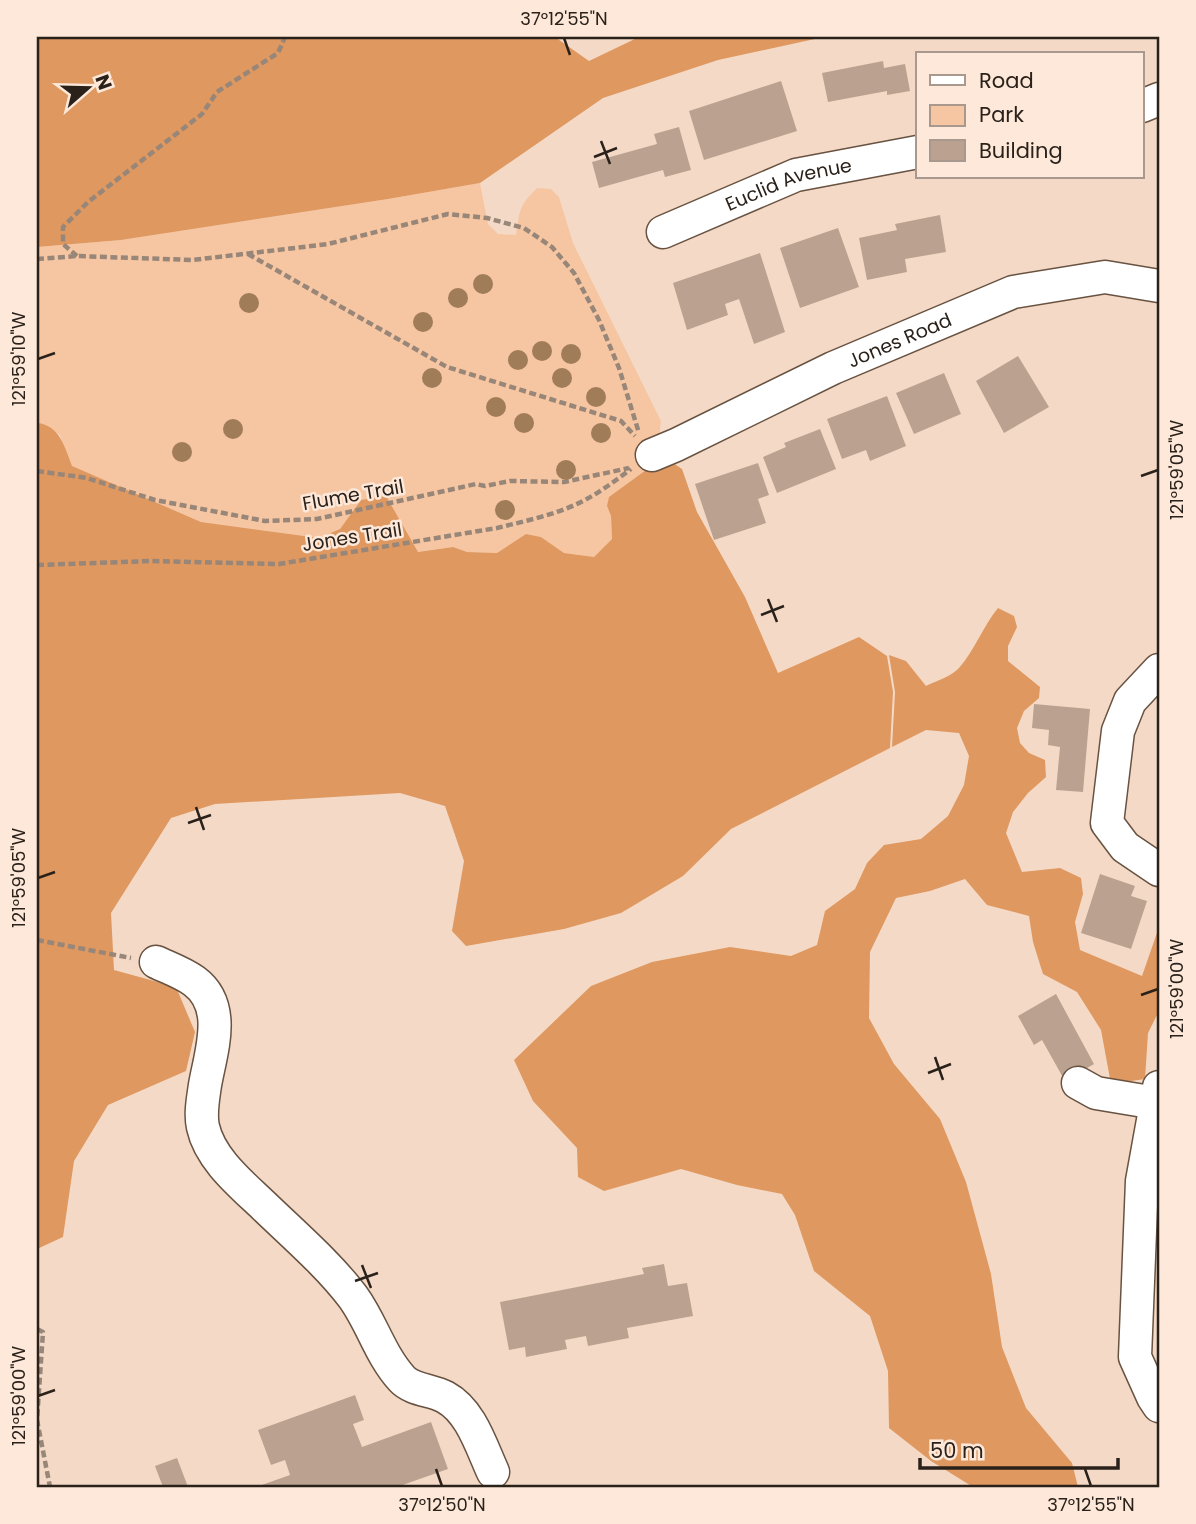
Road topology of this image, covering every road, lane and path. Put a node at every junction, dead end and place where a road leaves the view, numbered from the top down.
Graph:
1 (285, 37) edge
2 (916, 152) edge
3 (663, 232) dead end
4 (248, 254) junction
5 (77, 256) junction
6 (37, 259) edge
7 (1159, 286) edge
8 (643, 461) junction
9 (37, 471) edge
10 (37, 565) edge
11 (1159, 670) edge
12 (1159, 870) edge
13 (37, 940) edge
14 (156, 962) joint
15 (1078, 1083) dead end
16 (1158, 1095) edge
17 (37, 1329) edge
18 (1159, 1406) edge
19 (493, 1472) dead end
20 (50, 1487) edge

1 - 5 path
2 - 3 street, Euclid Avenue
4 - 5 path
4 - 8 path
4 - 8 path
5 - 6 path
7 - 8 street, Jones Road
8 - 9 path, Flume Trail
8 - 10 path, Jones Trail
11 - 12 street
13 - 14 path
14 - 19 street
15 - 16 street
16 - 18 street
17 - 20 path

